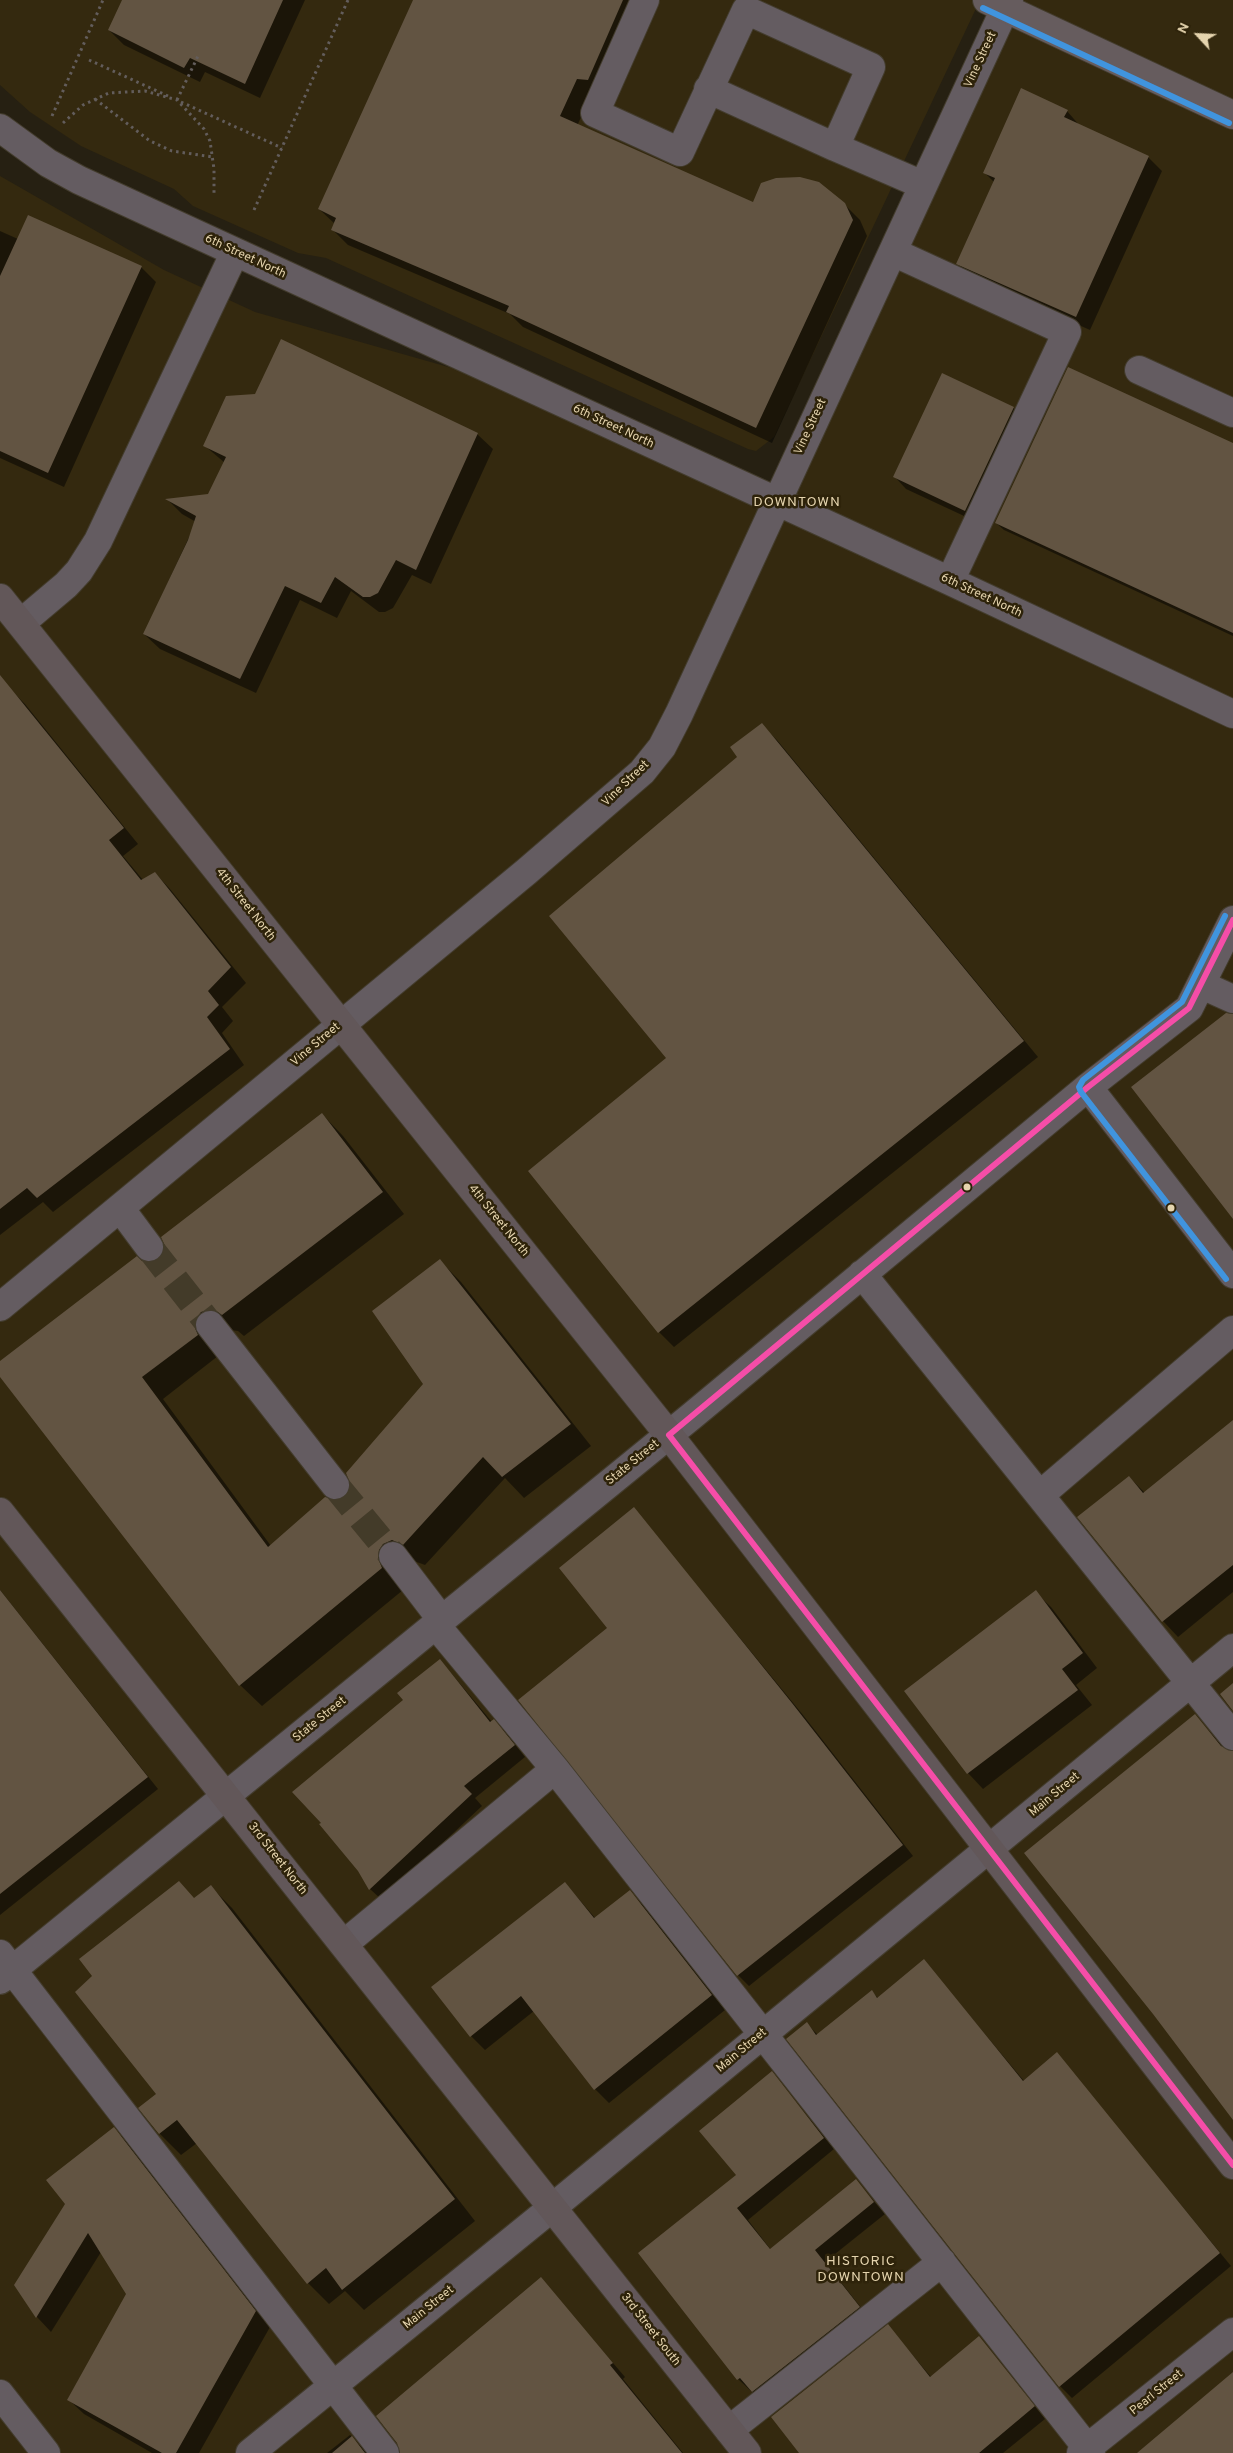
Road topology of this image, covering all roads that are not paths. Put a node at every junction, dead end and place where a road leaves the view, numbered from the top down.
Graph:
1 (645, 0) edge
2 (1000, 3) edge
3 (708, 89) junction
4 (1233, 115) edge
5 (0, 128) edge
6 (835, 147) junction
7 (923, 185) junction
8 (235, 252) junction
9 (893, 252) junction
10 (1139, 370) dead end
11 (1233, 413) edge
12 (776, 502) junction
13 (950, 581) junction
14 (0, 598) edge
15 (21, 623) junction
16 (1233, 714) edge
17 (1233, 920) edge
18 (1202, 985) junction
19 (1233, 999) edge
20 (340, 1025) junction
21 (1088, 1087) junction
22 (120, 1208) junction
23 (149, 1247) tunnel mouth
24 (862, 1274) junction
25 (1233, 1274) edge
26 (0, 1306) edge
27 (210, 1325) tunnel mouth
28 (1233, 1330) edge
29 (668, 1434) junction
30 (335, 1485) tunnel mouth
31 (1040, 1495) junction
32 (0, 1512) edge
33 (393, 1556) tunnel mouth
34 (438, 1622) junction
35 (1233, 1648) edge
36 (1192, 1682) junction
37 (1233, 1736) edge
38 (555, 1769) junction
39 (227, 1796) junction
40 (989, 1850) junction
41 (344, 1944) junction
42 (4, 1968) edge
43 (761, 2034) junction
44 (1233, 2165) edge
45 (553, 2207) junction
46 (942, 2262) junction
47 (1233, 2332) edge
48 (332, 2386) junction
49 (0, 2394) edge
50 (729, 2430) junction
51 (1086, 2451) edge
52 (46, 2453) edge
53 (250, 2453) edge
54 (385, 2453) edge
55 (747, 2453) edge

1 - 3 street
2 - 4 main road
2 - 7 street, Vine Street
3 - 6 street
3 - 6 street
5 - 8 street, 6th Street North
6 - 7 street
7 - 9 street, Vine Street
8 - 12 street, 6th Street North
8 - 15 street
9 - 12 street, Vine Street
9 - 13 street
10 - 11 street
12 - 13 street, 6th Street North
12 - 20 street, Vine Street
13 - 16 street, 6th Street North
14 - 15 highway, 4th Street North
15 - 20 highway, 4th Street North
17 - 18 street, State Street
18 - 19 street
18 - 21 street, State Street
20 - 22 street, Vine Street
20 - 29 highway, 4th Street North
21 - 24 street, State Street
21 - 25 street
22 - 23 street
22 - 26 street, Vine Street
24 - 29 street, State Street
24 - 31 street
27 - 30 street
28 - 31 street
29 - 34 street, State Street
29 - 40 highway, 4th Street North
31 - 36 street
32 - 39 highway, 3rd Street North
33 - 34 street
34 - 38 street
34 - 39 street, State Street
35 - 36 street, Main Street
36 - 37 street
36 - 40 street, Main Street
38 - 41 street
38 - 43 street
39 - 41 highway, 3rd Street North
39 - 42 street, State Street
40 - 43 street, Main Street
40 - 44 highway, 4th Street North
41 - 45 highway, 3rd Street North
42 - 48 street
43 - 45 street, Main Street
43 - 46 street
45 - 48 street, Main Street
45 - 50 highway, 3rd Street South
46 - 50 street
46 - 51 street
47 - 51 street, Pearl Street
48 - 53 street, Main Street
48 - 54 street
49 - 52 street
50 - 55 highway, 3rd Street South

